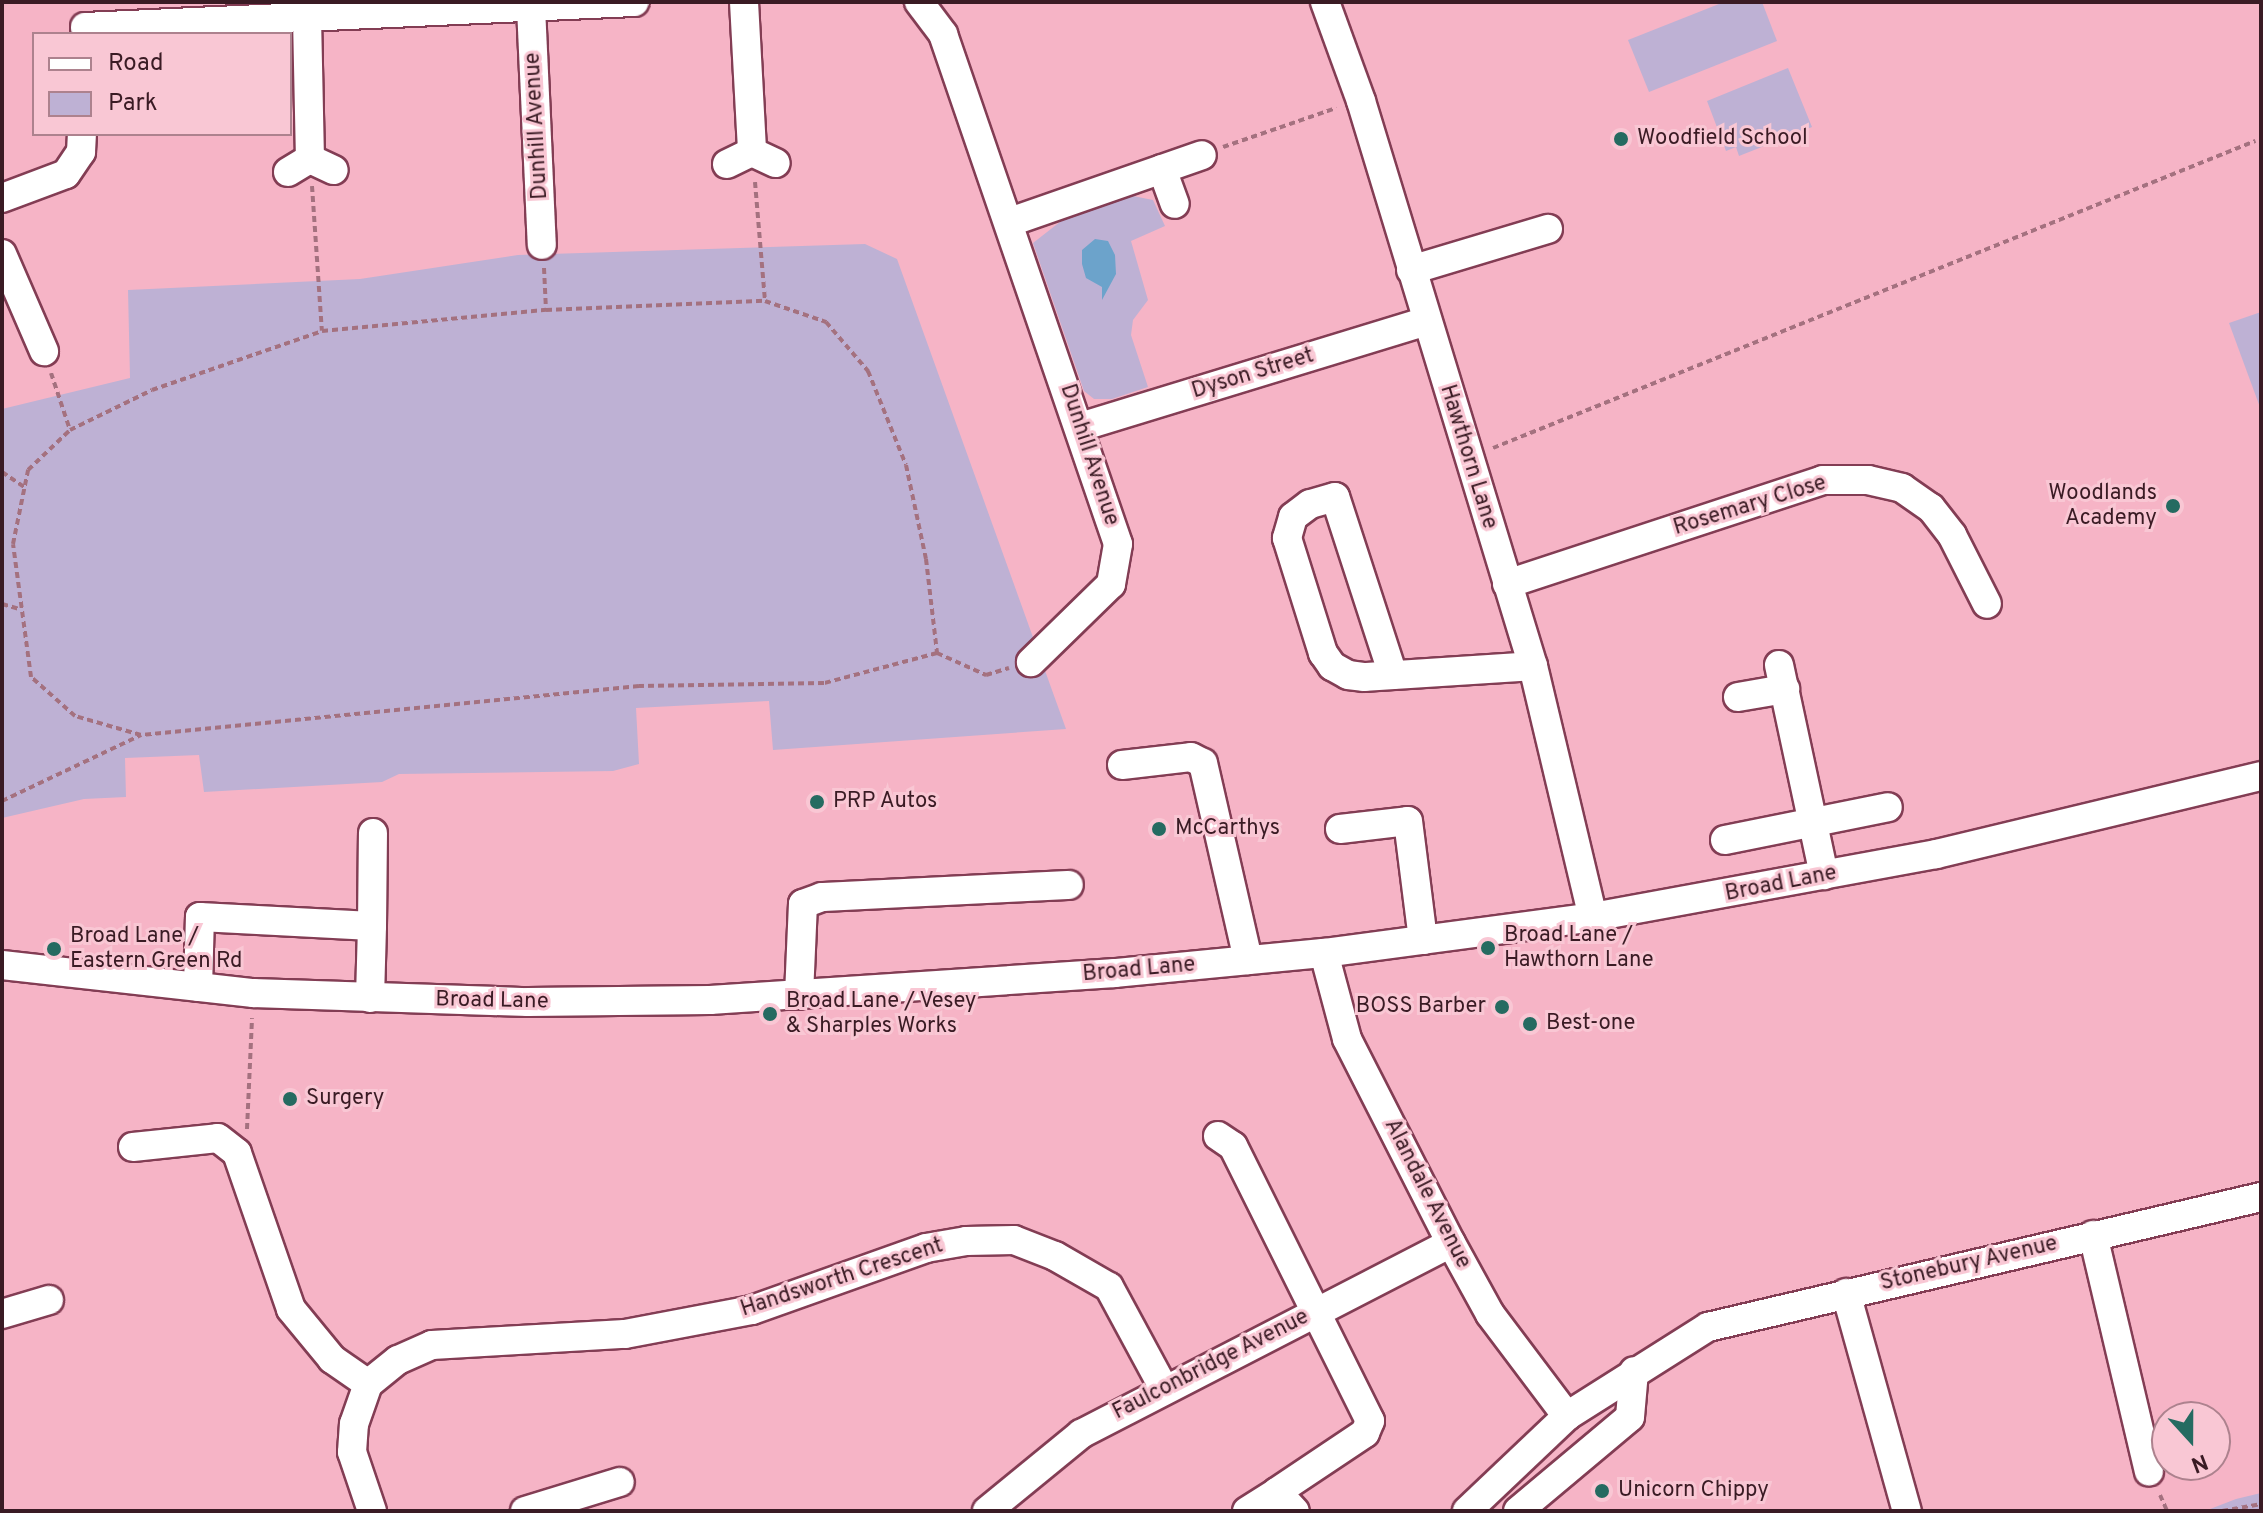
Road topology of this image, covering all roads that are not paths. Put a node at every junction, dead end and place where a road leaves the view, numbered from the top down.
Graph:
1 (634, 2) edge
2 (744, 2) edge
3 (919, 2) edge
4 (1325, 2) edge
5 (531, 7) junction
6 (307, 17) junction
7 (84, 21) edge
8 (82, 136) edge
9 (1202, 155) road end
10 (752, 159) road end
11 (311, 167) road end
12 (1162, 169) junction
13 (2, 198) edge
14 (1175, 204) dead end
15 (1010, 222) junction
16 (1548, 229) dead end
17 (542, 245) road end
18 (2, 254) edge
19 (1411, 270) junction
20 (1426, 321) junction
21 (44, 351) road end
22 (1080, 427) junction
23 (1507, 584) junction
24 (1987, 604) dead end
25 (1031, 662) road end
26 (1533, 666) junction
27 (1393, 675) junction
28 (1738, 697) dead end
29 (1122, 765) dead end
30 (2261, 776) edge
31 (1888, 807) dead end
32 (1813, 823) junction
33 (1340, 829) dead end
34 (373, 833) dead end
35 (1725, 840) dead end
36 (1824, 875) junction
37 (1069, 885) dead end
38 (1593, 917) junction
39 (372, 926) junction
40 (1423, 940) junction
41 (1324, 953) junction
42 (1248, 960) junction
43 (2, 965) edge
44 (198, 987) junction
45 (799, 995) junction
46 (370, 998) junction
47 (1218, 1136) dead end
48 (133, 1147) dead end
49 (2261, 1197) edge
50 (2093, 1235) junction
51 (1451, 1243) junction
52 (1846, 1293) junction
53 (49, 1300) dead end
54 (1317, 1310) junction
55 (2, 1314) edge
56 (1634, 1371) junction
57 (368, 1384) junction
58 (1163, 1387) junction
59 (1567, 1416) junction
60 (2150, 1474) dead end
61 (620, 1482) dead end
62 (1286, 1502) edge
63 (372, 1511) edge
64 (525, 1511) edge
65 (987, 1511) edge
66 (1247, 1511) edge
67 (1467, 1511) edge
68 (1518, 1511) edge
69 (1907, 1511) edge

1 - 5 street
2 - 10 street
3 - 15 street, Dunhill Avenue
4 - 19 street, Hawthorn Lane
5 - 6 street
5 - 17 street, Dunhill Avenue
6 - 7 street
6 - 11 street
8 - 13 street
9 - 12 street
12 - 14 street
12 - 15 street
15 - 22 street, Dunhill Avenue
16 - 19 street
18 - 21 street
19 - 20 street, Hawthorn Lane
20 - 22 street, Dyson Street
20 - 23 street, Hawthorn Lane
22 - 25 street, Dunhill Avenue
23 - 24 street, Rosemary Close
23 - 26 street, Hawthorn Lane
26 - 27 street
26 - 38 street, Hawthorn Lane
27 - 27 street
28 - 32 street
29 - 42 street
30 - 36 street, Broad Lane
31 - 32 street
32 - 35 street
32 - 36 street
33 - 40 street
34 - 39 street
36 - 38 street, Broad Lane
37 - 45 street
38 - 40 street, Broad Lane
39 - 44 street
39 - 46 street
40 - 41 street, Broad Lane
41 - 42 street, Broad Lane
41 - 51 street, Alandale Avenue
42 - 45 street, Broad Lane
43 - 44 street, Broad Lane
44 - 46 street, Broad Lane
45 - 46 street, Broad Lane
47 - 54 street
48 - 57 street
49 - 50 street, Stonebury Avenue
50 - 52 street, Stonebury Avenue
50 - 60 street
51 - 54 street, Faulconbridge Avenue
51 - 59 street, Alandale Avenue
52 - 56 street, Stonebury Avenue
52 - 69 street
53 - 55 street
54 - 58 street, Faulconbridge Avenue
54 - 62 street
56 - 59 street, Stonebury Avenue
56 - 68 street
57 - 58 street, Handsworth Crescent
57 - 63 street
58 - 65 street, Faulconbridge Avenue
59 - 67 street, Stonebury Avenue
61 - 64 street
62 - 66 street

